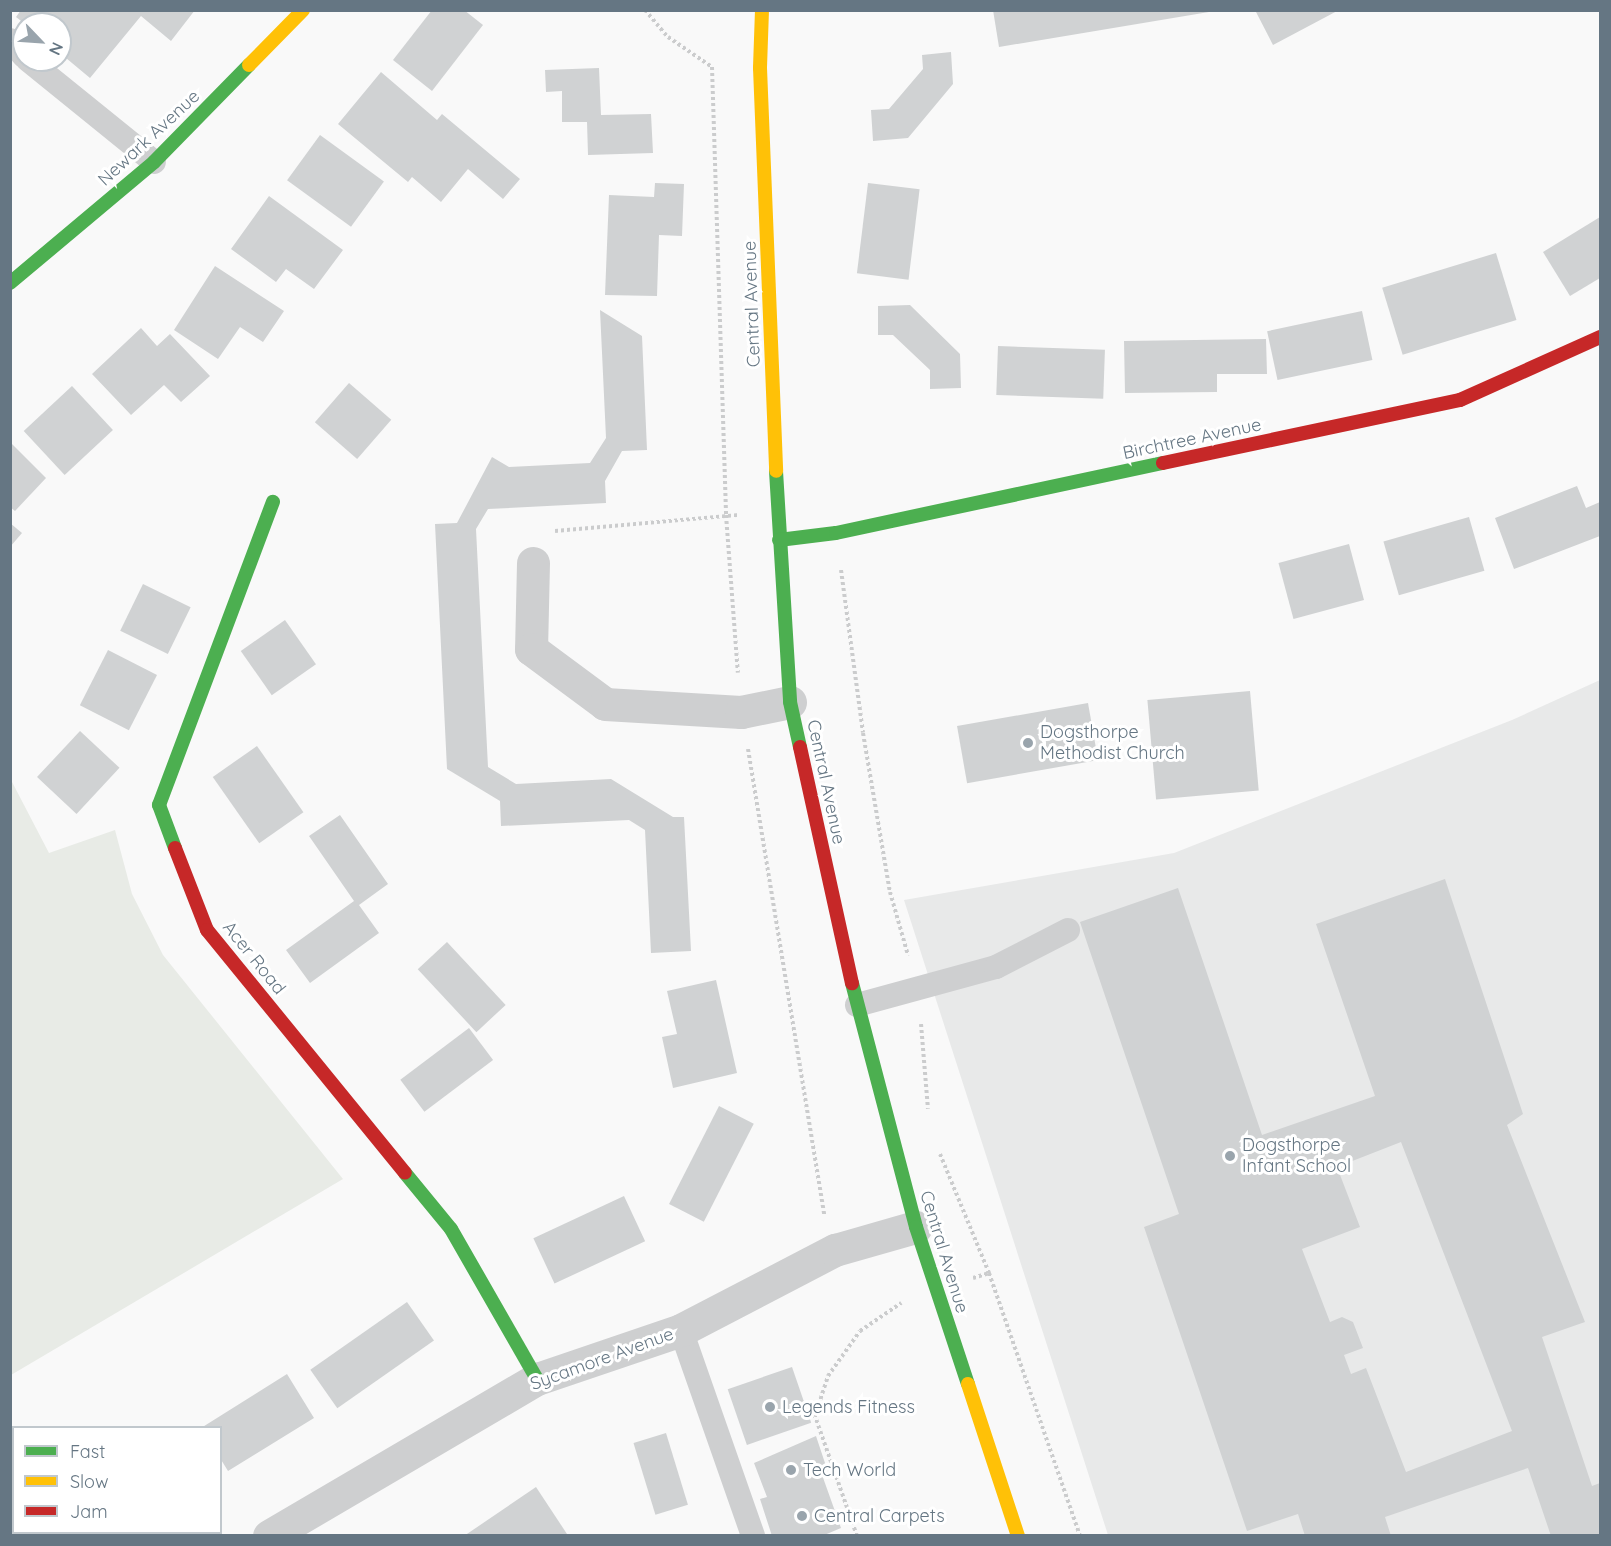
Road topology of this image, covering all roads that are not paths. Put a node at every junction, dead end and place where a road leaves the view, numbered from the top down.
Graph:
1 (303, 10) edge
2 (762, 10) edge
3 (43, 72) edge
4 (154, 162) junction
5 (10, 283) edge
6 (1600, 337) edge
7 (273, 502) dead end
8 (779, 540) junction
9 (534, 563) road end
10 (790, 702) junction
11 (1068, 930) dead end
12 (856, 1005) junction
13 (916, 1227) junction
14 (681, 1330) junction
15 (537, 1379) junction
16 (269, 1536) edge
17 (753, 1536) edge
18 (1018, 1536) edge

1 - 4 street, Newark Avenue
2 - 8 street, Central Avenue
3 - 4 lane
4 - 5 street, Newark Avenue
6 - 8 street, Birchtree Avenue
7 - 15 street, Acer Road
8 - 10 street, Central Avenue
9 - 10 street
10 - 12 street, Central Avenue
11 - 12 lane
12 - 13 street, Central Avenue
13 - 14 street, Sycamore Avenue
13 - 18 street, Central Avenue
14 - 15 street, Sycamore Avenue
14 - 17 lane
15 - 16 street, Sycamore Avenue

